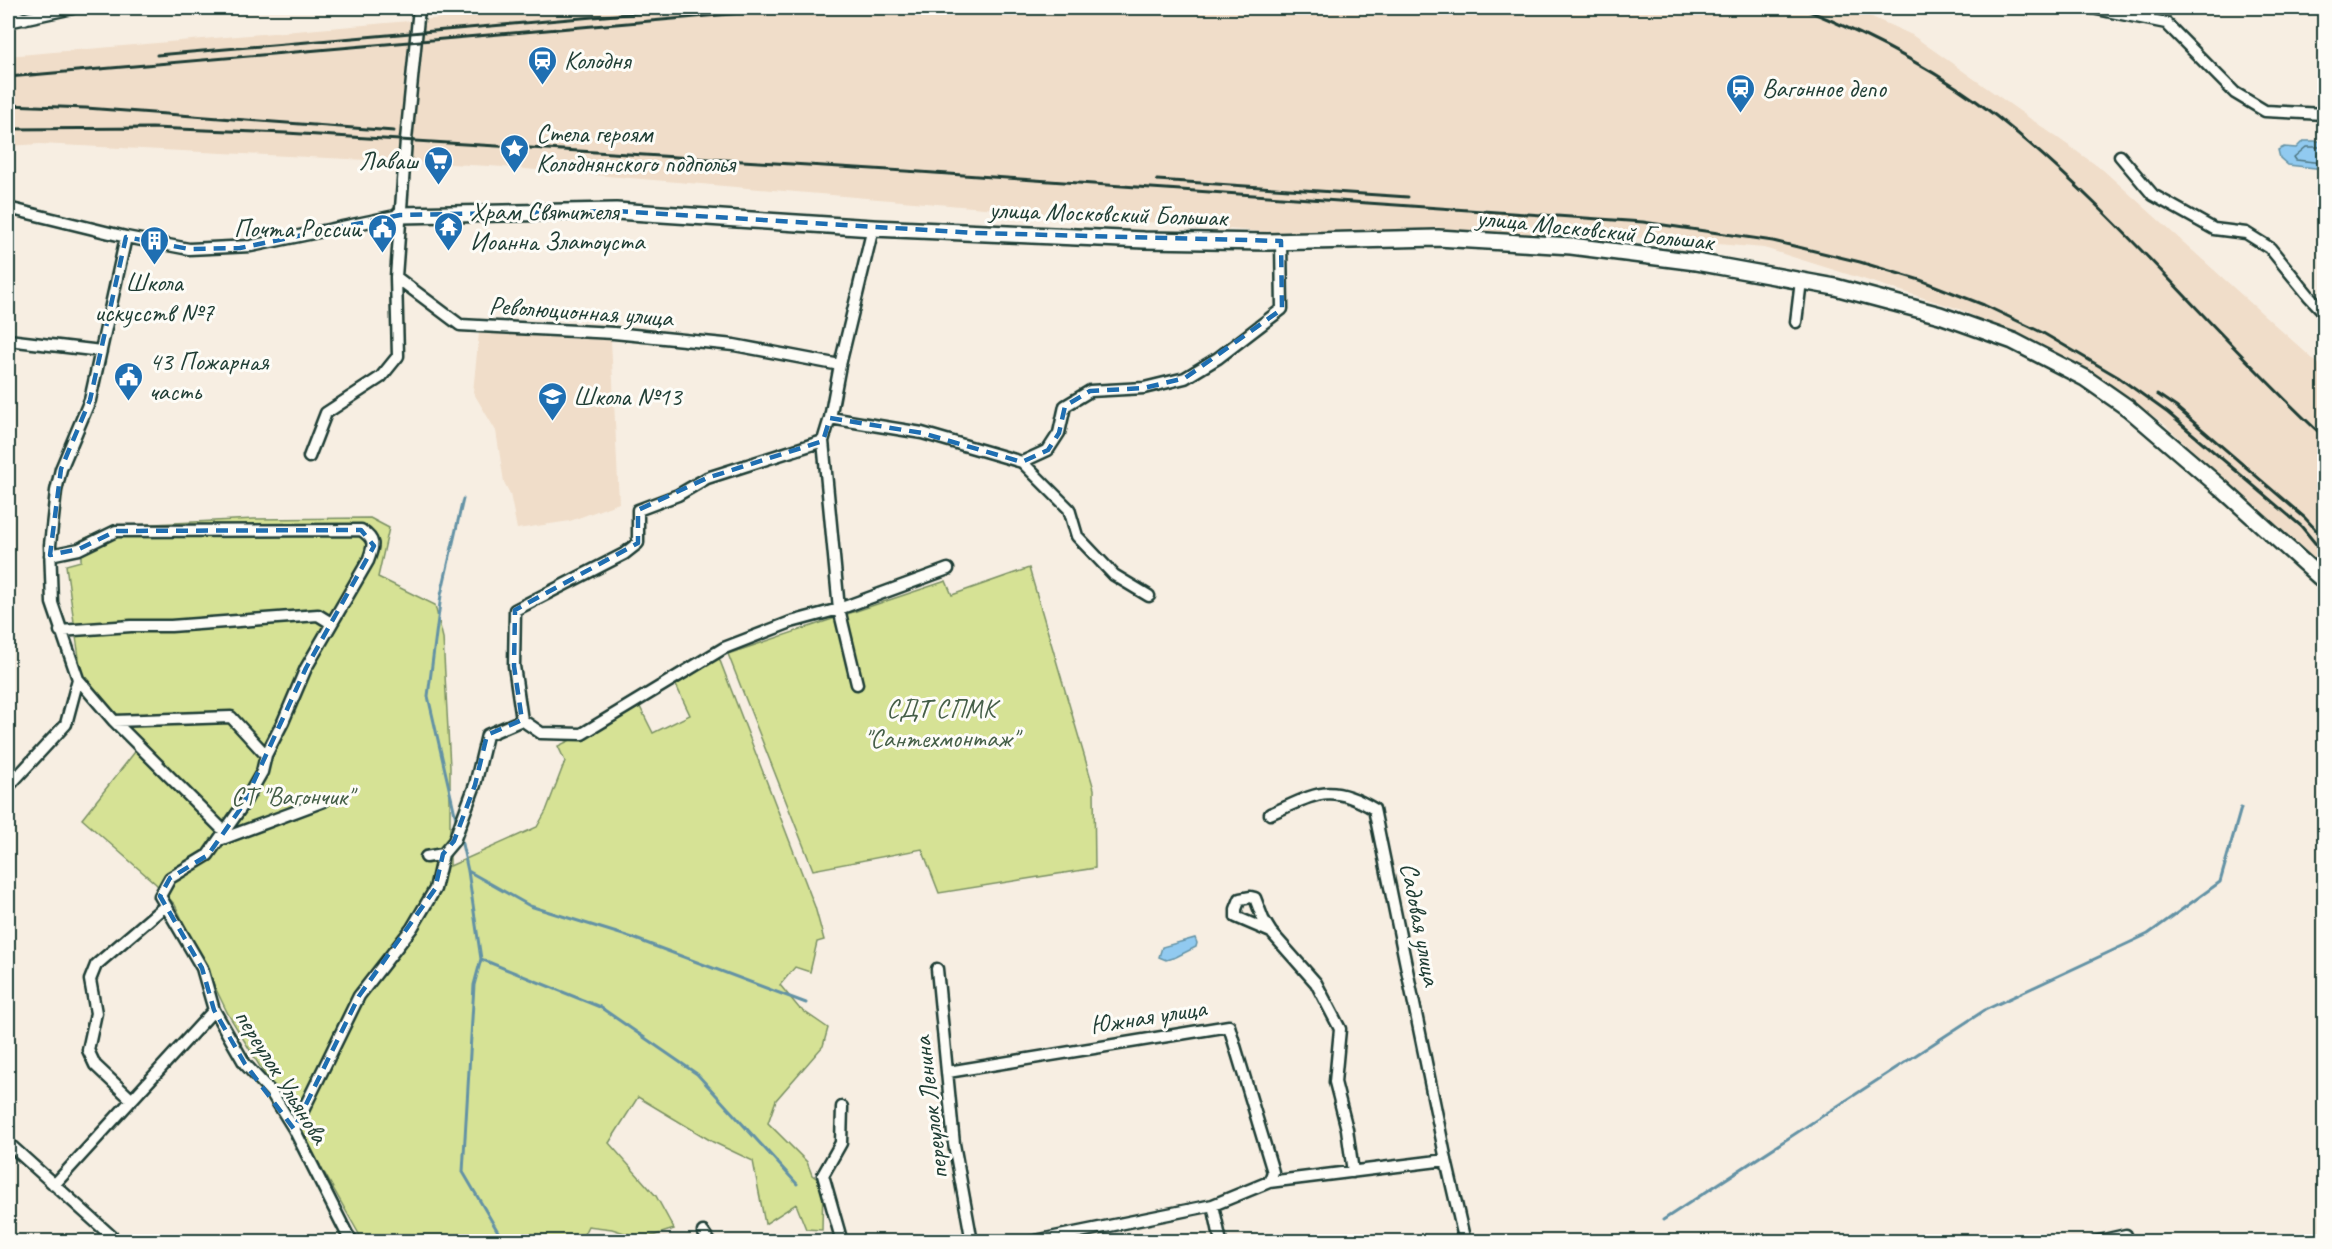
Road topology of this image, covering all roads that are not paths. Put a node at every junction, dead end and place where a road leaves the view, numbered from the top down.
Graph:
1 (73, 8) edge
2 (419, 8) edge
3 (2092, 8) edge
4 (8, 12) edge
5 (25, 19) junction
6 (8, 22) edge
7 (2325, 114) edge
8 (2120, 156) dead end
9 (8, 208) edge
10 (400, 215) junction
11 (873, 228) junction
12 (126, 237) junction
13 (1281, 241) junction
14 (396, 277) junction
15 (1801, 281) junction
16 (2325, 312) edge
17 (1796, 322) dead end
18 (8, 340) edge
19 (101, 351) junction
20 (840, 365) junction
21 (830, 418) junction
22 (824, 441) junction
23 (309, 456) dead end
24 (1022, 462) junction
25 (50, 555) junction
26 (948, 569) dead end
27 (2325, 581) edge
28 (1149, 596) dead end
29 (839, 609) junction
30 (331, 623) junction
31 (60, 631) junction
32 (78, 680) junction
33 (858, 684) dead end
34 (522, 720) junction
35 (114, 721) junction
36 (266, 755) junction
37 (8, 787) edge
38 (324, 801) dead end
39 (1269, 814) dead end
40 (223, 836) junction
41 (443, 854) junction
42 (426, 857) dead end
43 (165, 906) junction
44 (1271, 932) dead end
45 (937, 969) dead end
46 (214, 1010) junction
47 (948, 1072) junction
48 (132, 1100) junction
49 (842, 1107) dead end
50 (294, 1129) junction
51 (8, 1143) edge
52 (1446, 1160) junction
53 (1353, 1172) junction
54 (1271, 1177) junction
55 (54, 1185) junction
56 (1214, 1205) junction
57 (703, 1232) dead end
58 (118, 1242) edge
59 (353, 1242) edge
60 (710, 1242) edge
61 (842, 1242) edge
62 (972, 1242) edge
63 (1030, 1242) edge
64 (1221, 1242) edge
65 (1465, 1242) edge
66 (2095, 1242) edge
67 (2128, 1242) edge

1 - 5 street
2 - 10 street
3 - 7 street
4 - 5 street
5 - 6 street
8 - 16 street
9 - 12 street, улица Московский Большак
10 - 11 street, улица Московский Большак
10 - 12 street, улица Московский Большак
10 - 14 street
11 - 13 street, улица Московский Большак
11 - 20 street
12 - 19 street
13 - 15 street, улица Московский Большак
13 - 24 street
14 - 20 street, Революционная улица
14 - 23 street
15 - 17 street
15 - 27 street, улица Московский Большак
18 - 19 street
19 - 25 street
20 - 21 street
21 - 22 street
21 - 24 street
22 - 29 street
22 - 34 street
24 - 28 street
25 - 30 street
25 - 31 street
26 - 29 street
29 - 33 street
29 - 34 street
30 - 31 street
30 - 36 street
31 - 32 street
32 - 35 street
32 - 37 street
34 - 41 street
35 - 36 street
35 - 40 street
36 - 40 street
38 - 40 street
39 - 52 street, Садовая улица
40 - 43 street
41 - 42 street
41 - 50 street
43 - 46 street
43 - 48 street
44 - 53 street
45 - 47 street, переулок Ленина
46 - 48 street, переулок Ульянова
46 - 50 street, переулок Ульянова
47 - 54 street, Южная улица
47 - 62 street, переулок Ленина
48 - 55 street, переулок Ульянова
49 - 61 street
50 - 59 street, переулок Ульянова
51 - 55 street
52 - 53 street
52 - 65 street, Садовая улица
53 - 54 street
54 - 56 street
55 - 58 street
56 - 63 street
56 - 64 street
57 - 60 street
66 - 67 street

